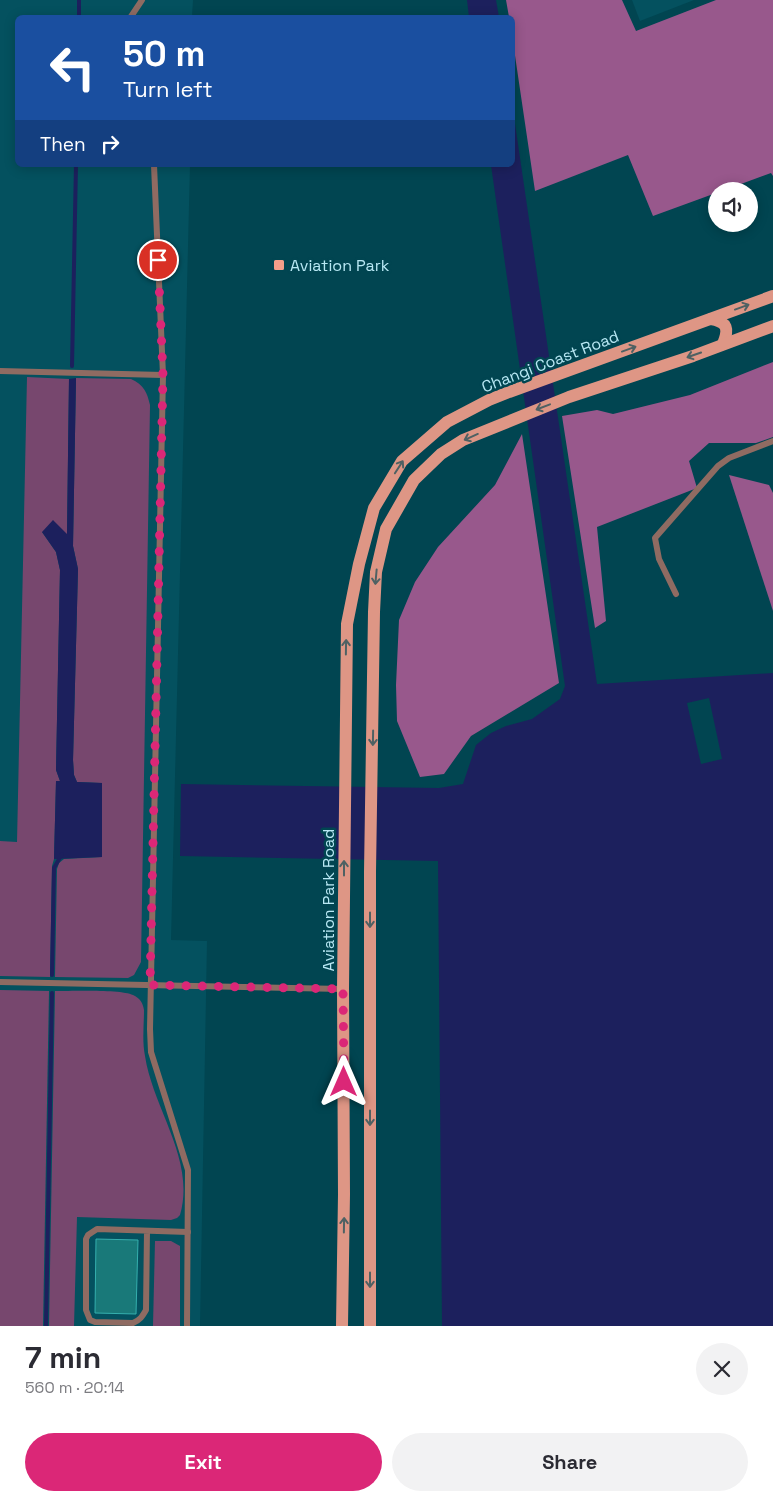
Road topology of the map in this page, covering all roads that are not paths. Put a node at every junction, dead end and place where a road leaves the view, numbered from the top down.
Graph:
1 (142, 0) edge
2 (132, 15) edge
3 (154, 167) edge
4 (773, 296) edge
5 (711, 319) junction
6 (773, 326) edge
7 (723, 344) junction
8 (0, 371) edge
9 (163, 375) junction
10 (773, 441) edge
11 (374, 508) joint
12 (676, 594) dead end
13 (0, 982) edge
14 (150, 985) junction
15 (343, 989) junction
16 (147, 1231) junction
17 (188, 1232) junction
18 (186, 1326) edge
19 (342, 1326) edge
20 (370, 1326) edge

1 - 2 lane
3 - 9 lane
5 -> 4 main road, Changi Coast Road
5 - 7 main road
11 -> 5 main road, Changi Coast Road
6 - 7 main road
7 -> 20 main road
8 - 9 lane
9 - 14 lane
10 - 12 lane
15 -> 11 main road, Aviation Park Road
13 - 14 lane
14 - 15 lane
14 - 17 lane
19 -> 15 main road, Aviation Park Road
16 - 16 lane
16 - 17 lane
17 - 18 lane

